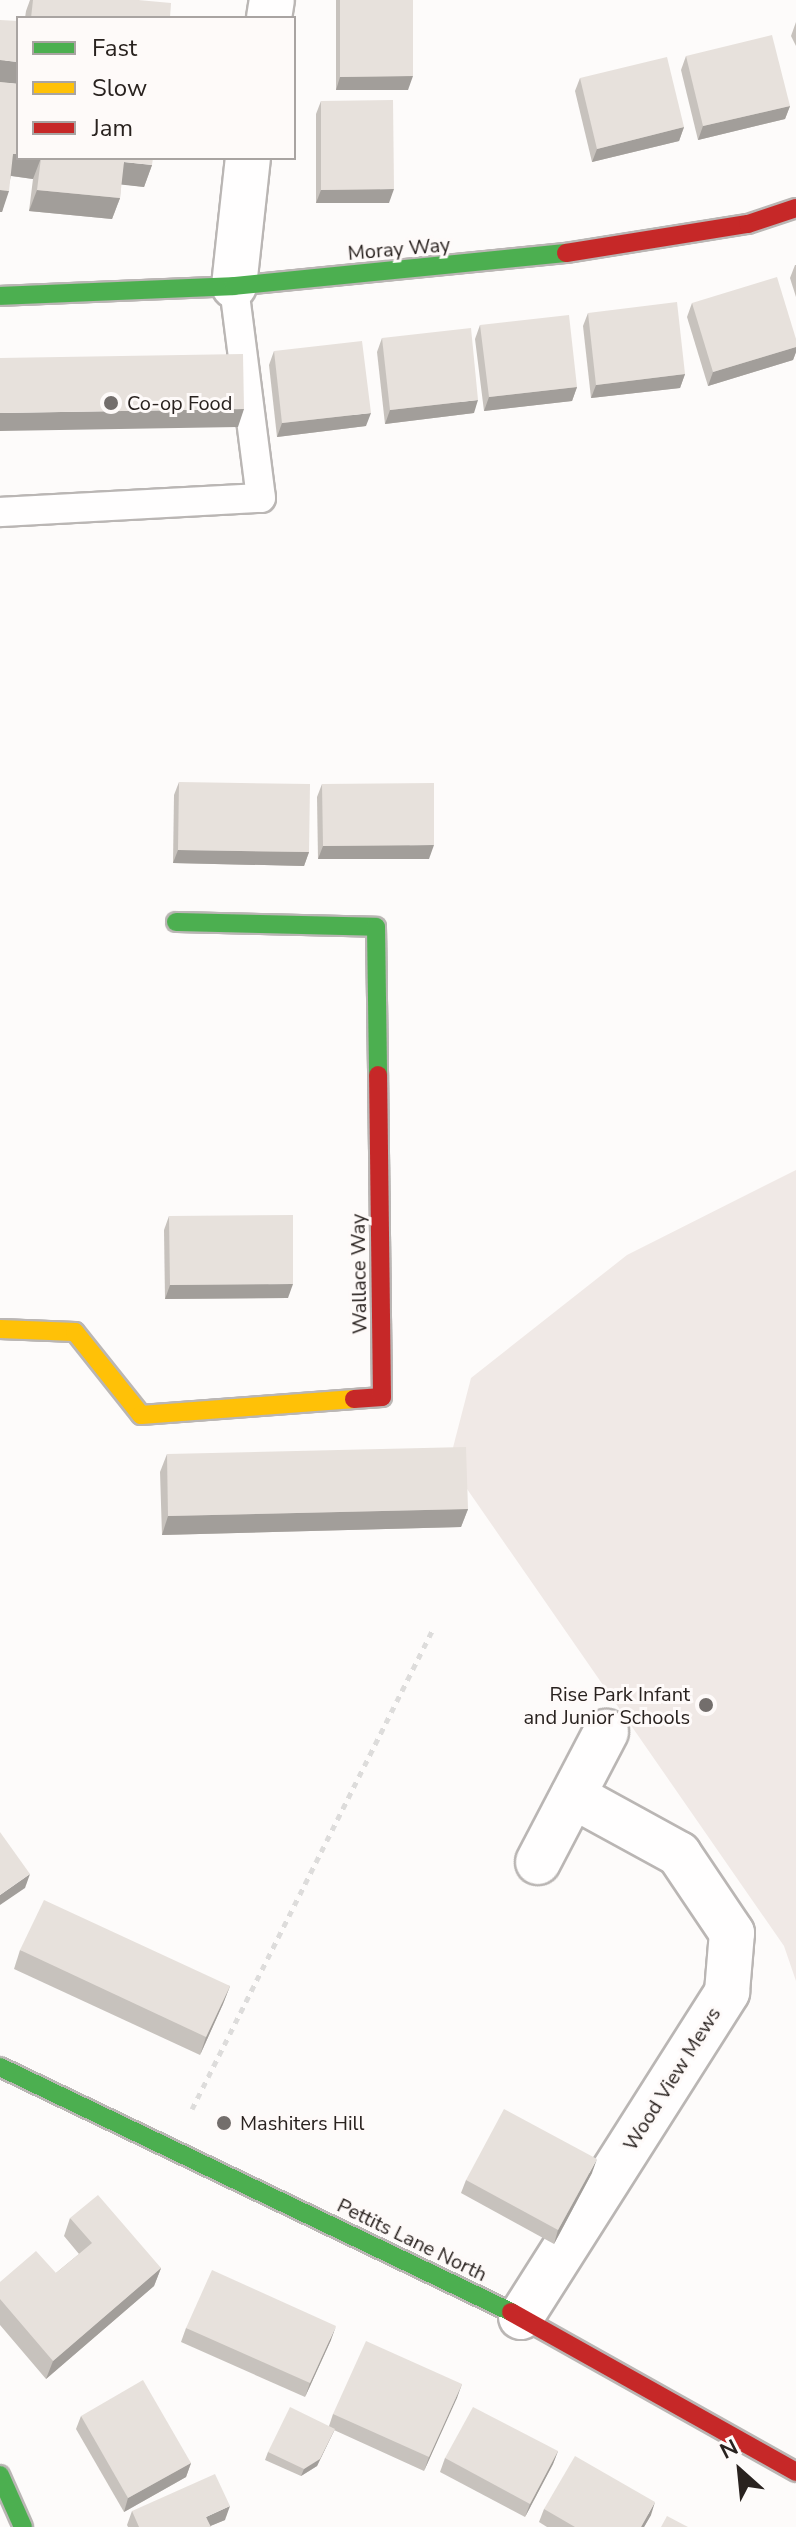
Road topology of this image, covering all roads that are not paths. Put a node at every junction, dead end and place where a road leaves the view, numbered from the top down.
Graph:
1 (248, 160) edge
2 (796, 208) edge
3 (234, 286) junction
4 (0, 296) edge
5 (0, 512) edge
6 (176, 922) dead end
7 (0, 1329) edge
8 (606, 1732) dead end
9 (573, 1796) junction
10 (538, 1862) dead end
11 (0, 2067) edge
12 (521, 2317) junction
13 (796, 2472) edge
14 (0, 2475) edge
15 (23, 2527) edge

1 - 3 street
2 - 3 street, Moray Way
3 - 4 street, Moray Way
3 - 5 lane
6 - 7 street, Wallace Way
8 - 9 street
9 - 10 street
9 - 12 street, Wood View Mews
11 - 12 street, Pettits Lane North
12 - 13 street, Pettits Lane North
14 - 15 street

